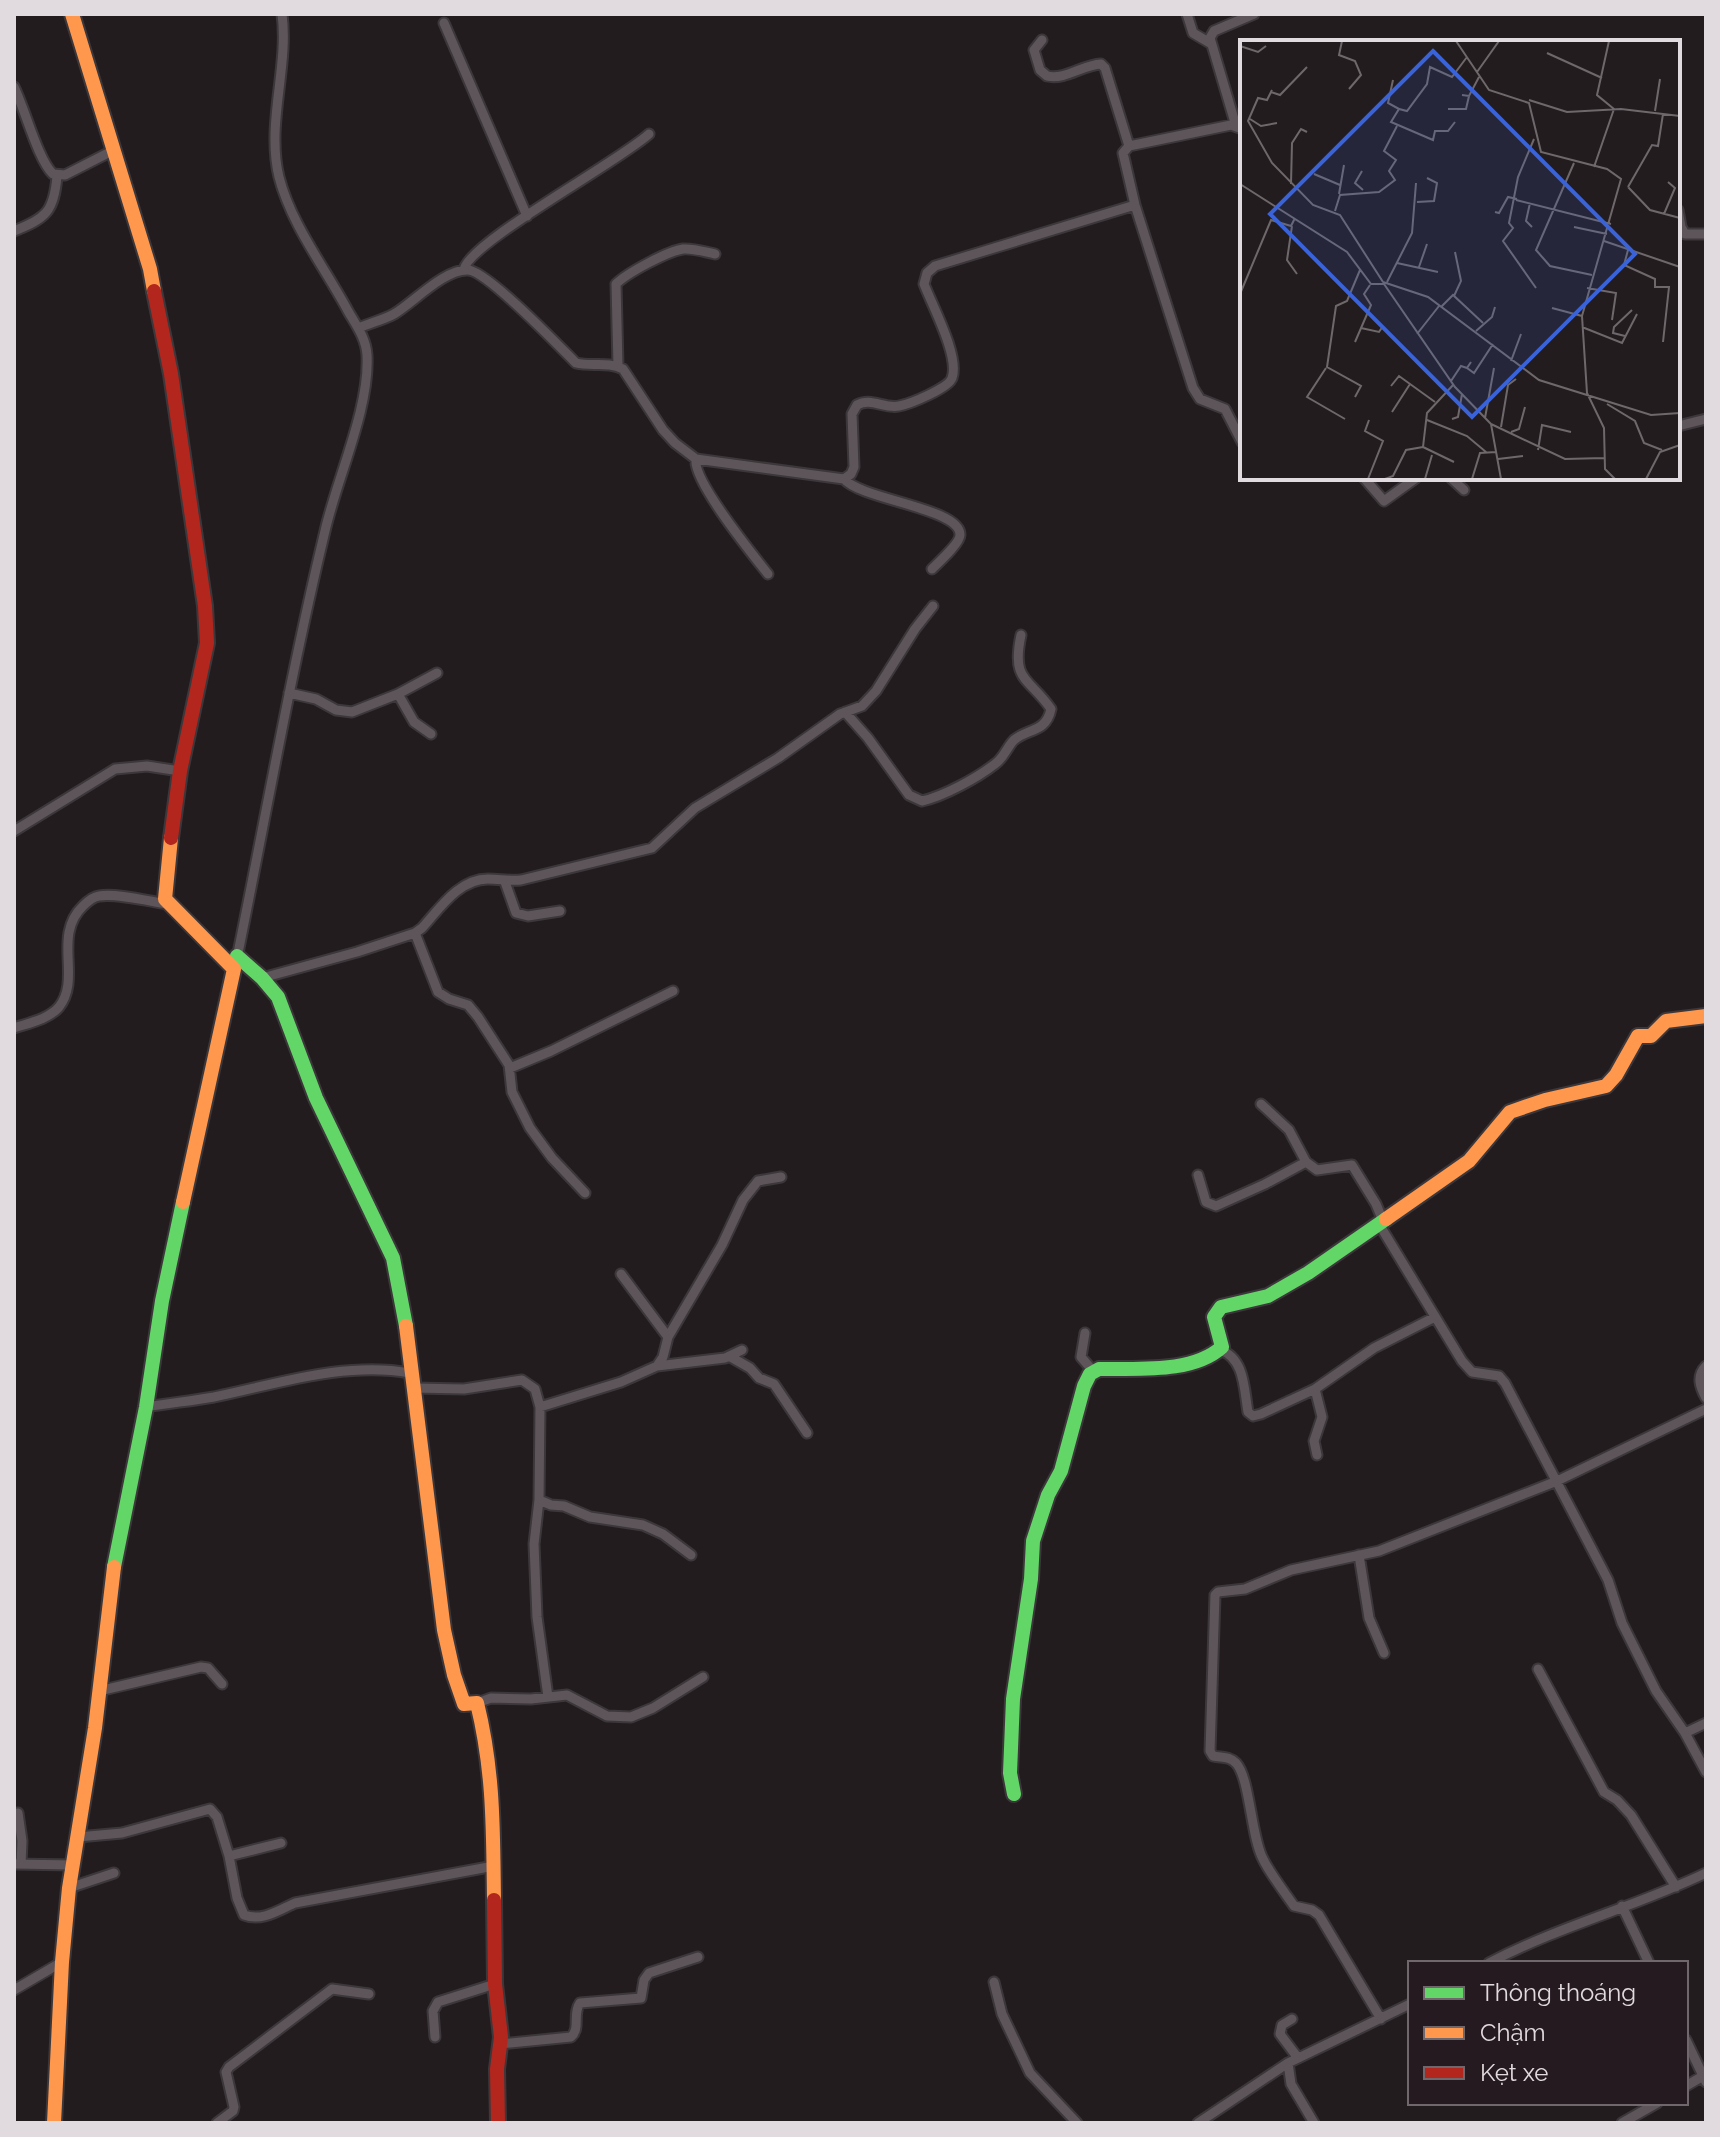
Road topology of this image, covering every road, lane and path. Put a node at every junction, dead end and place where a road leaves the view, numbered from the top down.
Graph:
1 (72, 14) edge
2 (282, 14) edge
3 (1187, 14) edge
4 (1254, 14) edge
5 (444, 23) dead end
6 (1042, 40) dead end
7 (1210, 43) junction
8 (14, 87) edge
9 (1239, 128) edge
10 (649, 134) dead end
11 (1129, 146) junction
12 (114, 150) junction
13 (57, 176) junction
14 (1135, 205) junction
15 (527, 216) junction
16 (1680, 221) edge
17 (14, 231) edge
18 (1706, 234) edge
19 (715, 254) dead end
20 (464, 270) junction
21 (359, 328) junction
22 (618, 366) junction
23 (1706, 419) edge
24 (1680, 426) edge
25 (1240, 438) edge
26 (696, 459) junction
27 (844, 479) junction
28 (1366, 480) edge
29 (1413, 480) edge
30 (1453, 480) edge
31 (1464, 490) dead end
32 (932, 569) dead end
33 (768, 574) dead end
34 (933, 606) dead end
35 (1021, 635) dead end
36 (437, 673) dead end
37 (289, 693) junction
38 (398, 694) junction
39 (845, 712) junction
40 (431, 734) dead end
41 (180, 771) junction
42 (14, 831) edge
43 (505, 882) junction
44 (167, 904) junction
45 (560, 911) dead end
46 (415, 933) junction
47 (235, 963) junction
48 (262, 978) junction
49 (673, 991) dead end
50 (1706, 1016) edge
51 (14, 1028) edge
52 (510, 1068) junction
53 (1261, 1104) dead end
54 (1306, 1162) junction
55 (1198, 1175) dead end
56 (781, 1177) dead end
57 (585, 1193) dead end
58 (1381, 1223) junction
59 (621, 1274) dead end
60 (1435, 1317) junction
61 (1085, 1333) dead end
62 (668, 1337) junction
63 (742, 1350) dead end
64 (1220, 1350) junction
65 (729, 1356) junction
66 (657, 1366) junction
67 (1706, 1366) edge
68 (1093, 1371) junction
69 (410, 1373) junction
70 (415, 1388) junction
71 (1315, 1389) junction
72 (1706, 1398) edge
73 (146, 1407) junction
74 (540, 1407) junction
75 (1706, 1409) edge
76 (807, 1433) dead end
77 (1317, 1455) dead end
78 (1557, 1481) junction
79 (539, 1500) junction
80 (691, 1555) dead end
81 (1359, 1555) junction
82 (1384, 1653) dead end
83 (1538, 1669) dead end
84 (703, 1677) dead end
85 (222, 1684) dead end
86 (99, 1691) junction
87 (548, 1697) junction
88 (477, 1703) junction
89 (1706, 1723) edge
90 (1685, 1733) junction
91 (1706, 1772) edge
92 (1014, 1794) dead end
93 (18, 1813) dead end
94 (78, 1837) junction
95 (281, 1843) dead end
96 (229, 1856) junction
97 (17, 1864) edge
98 (74, 1865) junction
99 (494, 1866) junction
100 (114, 1873) dead end
101 (1706, 1873) edge
102 (1676, 1887) junction
103 (69, 1888) junction
104 (1622, 1906) junction
105 (698, 1957) dead end
106 (1493, 1961) edge
107 (1648, 1961) edge
108 (62, 1962) junction
109 (994, 1982) dead end
110 (495, 1984) junction
111 (14, 1990) edge
112 (369, 1994) dead end
113 (1408, 2005) edge
114 (1292, 2019) dead end
115 (1381, 2019) junction
116 (435, 2037) dead end
117 (500, 2044) junction
118 (1688, 2044) edge
119 (1298, 2058) junction
120 (1288, 2063) junction
121 (1705, 2079) edge
122 (1654, 2105) edge
123 (54, 2123) edge
124 (217, 2123) edge
125 (498, 2123) edge
126 (1077, 2123) edge
127 (1198, 2123) edge
128 (1314, 2123) edge
129 (1622, 2123) edge

1 - 12 street
2 - 21 street
3 - 7 street
4 - 7 street
5 - 15 street
6 - 11 street
7 - 9 street
8 - 13 street
9 - 11 street
10 - 15 street
11 - 14 street
12 - 13 street
12 - 41 street
13 - 17 street
14 - 25 street
14 - 27 street
15 - 20 street
16 - 18 street
19 - 22 street
20 - 21 street
20 - 22 street
21 - 37 street
22 - 26 street
23 - 24 street
26 - 27 street
26 - 33 street
27 - 32 street
28 - 29 street
30 - 31 street
34 - 39 street
35 - 39 street
36 - 38 street
37 - 38 street
37 - 47 street
38 - 40 street
39 - 43 street
41 - 42 street
41 - 44 street
43 - 45 street
43 - 46 street
44 - 47 street
44 - 51 street
46 - 48 street
46 - 52 street
47 - 48 street
47 - 73 street
48 - 69 street
49 - 52 street
50 - 58 street
52 - 57 street
53 - 54 street
54 - 55 street
54 - 58 street
56 - 62 street
58 - 60 street
58 - 64 street
59 - 62 street
60 - 71 street
60 - 78 street
61 - 68 street
62 - 66 street
63 - 65 street
64 - 68 street
64 - 71 street
65 - 66 street
65 - 76 street
66 - 74 street
67 - 72 street
68 - 92 street
69 - 70 street
69 - 73 street
70 - 74 street
70 - 88 street
71 - 77 street
73 - 86 street
74 - 79 street
75 - 78 street
78 - 81 street
78 - 90 street
79 - 80 street
79 - 87 street
81 - 82 street
81 - 115 street
83 - 102 street
84 - 87 street
85 - 86 street
86 - 94 street
87 - 88 street
88 - 99 street
89 - 90 street
90 - 91 street
93 - 97 street
94 - 96 street
94 - 98 street
95 - 96 street
96 - 99 street
97 - 98 street
98 - 103 street
99 - 110 street
100 - 103 street
101 - 102 street
102 - 104 street
103 - 108 street
104 - 106 street
104 - 107 street
105 - 117 street
108 - 111 street
108 - 123 street
109 - 126 street
110 - 116 street
110 - 117 street
112 - 124 street
113 - 115 street
114 - 119 street
115 - 119 street
117 - 125 street
118 - 121 street
119 - 120 street
120 - 127 street
120 - 128 street
122 - 129 street

